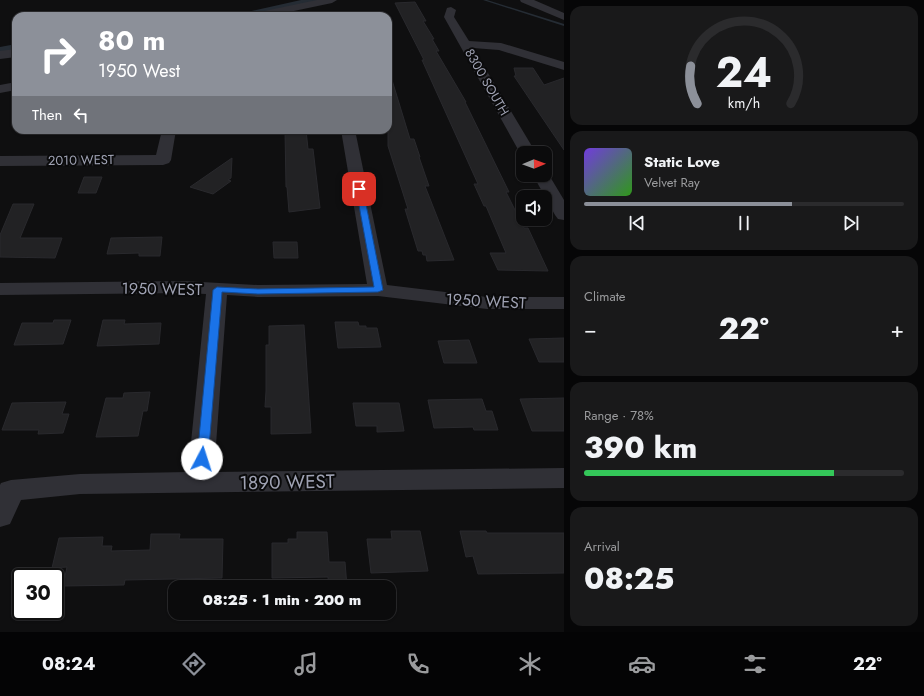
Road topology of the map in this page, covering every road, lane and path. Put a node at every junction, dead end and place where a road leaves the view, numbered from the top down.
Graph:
1 (332, 0) edge
2 (525, 0) edge
3 (316, 4) junction
4 (451, 10) dead end
5 (275, 12) edge
6 (320, 12) edge
7 (564, 17) edge
8 (465, 44) junction
9 (12, 54) edge
10 (0, 55) edge
11 (564, 66) edge
12 (12, 87) edge
13 (0, 89) edge
14 (168, 134) edge
15 (349, 134) edge
16 (524, 146) edge
17 (0, 161) edge
18 (547, 182) edge
19 (558, 194) edge
20 (564, 215) edge
21 (0, 289) edge
22 (217, 290) junction
23 (378, 290) junction
24 (564, 303) edge
25 (564, 478) edge
26 (200, 483) junction
27 (0, 516) edge

1 - 3 street
2 - 7 street
3 - 5 street
3 - 6 street
4 - 8 street, 8300 SOUTH
8 - 11 street
8 - 16 street, 8300 SOUTH
9 - 10 street
12 - 13 street
14 - 17 street, 2010 WEST
15 - 23 street
18 - 19 street
19 - 20 street
21 - 22 street, 1950 WEST
22 - 23 street, 1950 WEST
22 - 26 street
23 - 24 street, 1950 WEST
25 - 26 street, 1890 WEST
26 - 27 street, 1890 WEST

